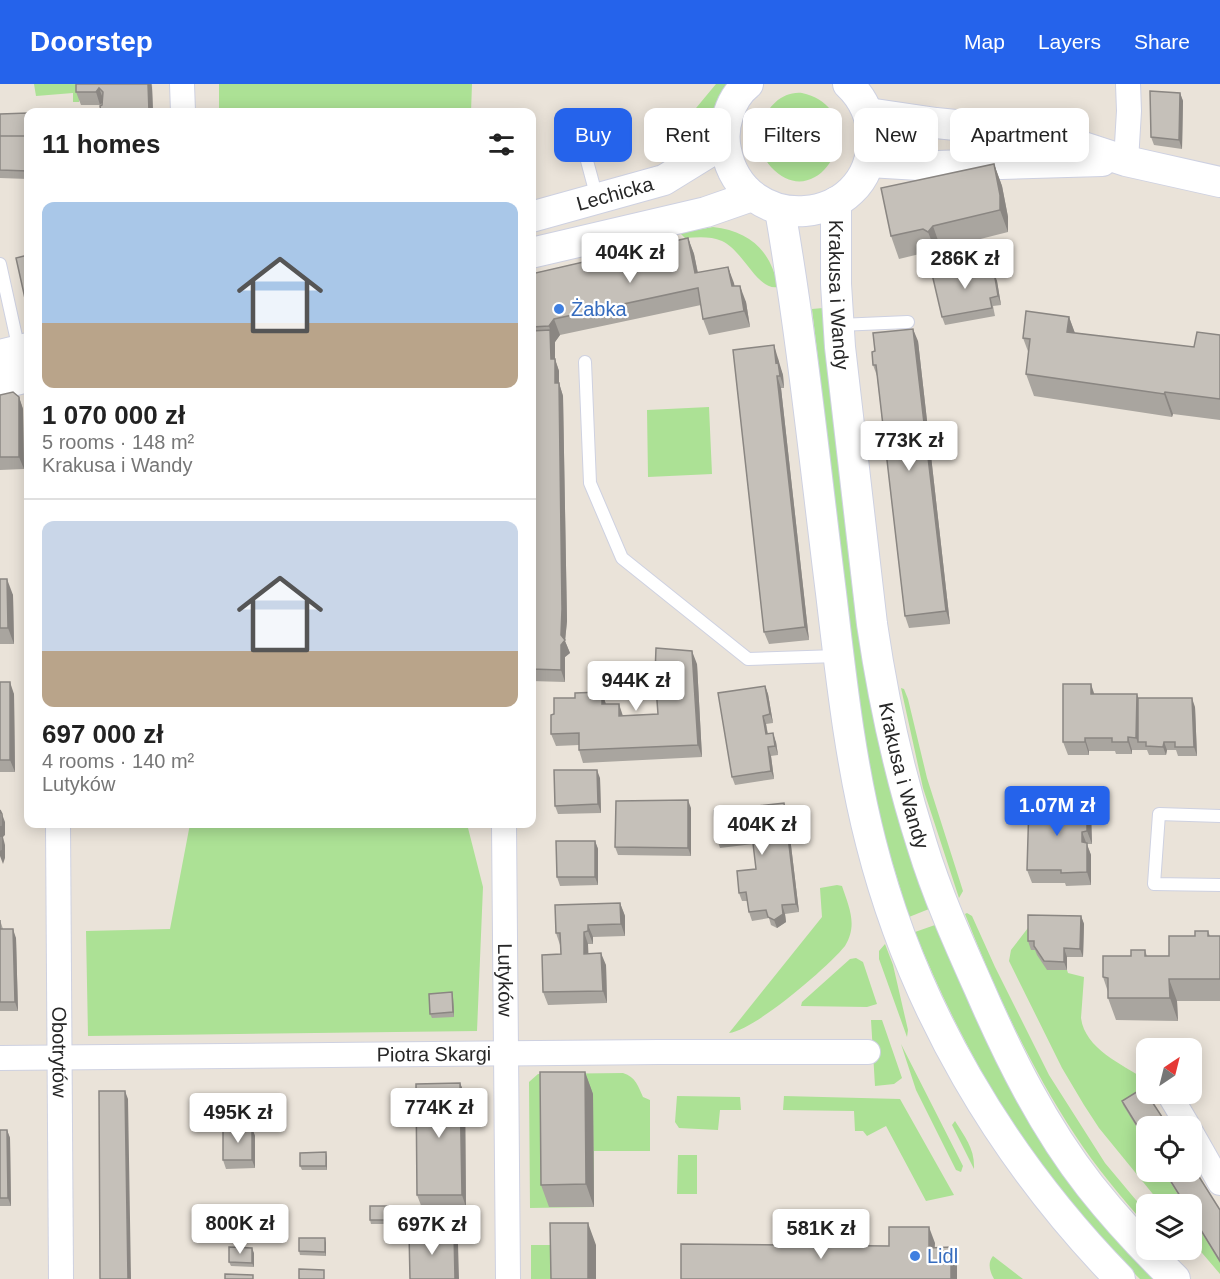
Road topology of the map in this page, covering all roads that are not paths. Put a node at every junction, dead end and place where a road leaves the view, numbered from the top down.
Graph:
1 (182, 84) edge
2 (748, 84) edge
3 (848, 84) edge
4 (1128, 84) edge
5 (183, 108) edge
6 (731, 108) edge
7 (866, 108) edge
8 (938, 123) edge
9 (1126, 161) junction
10 (587, 162) edge
11 (693, 162) edge
12 (728, 162) edge
13 (868, 162) joint
14 (1220, 182) edge
15 (752, 196) junction
16 (597, 199) junction
17 (836, 202) junction
18 (780, 210) junction
19 (536, 216) edge
20 (536, 252) edge
21 (0, 264) edge
22 (908, 322) dead end
23 (838, 325) junction
24 (19, 358) edge
25 (585, 362) dead end
26 (0, 384) edge
27 (838, 656) junction
28 (1220, 816) edge
29 (58, 828) edge
30 (504, 828) edge
31 (1220, 885) edge
32 (868, 1052) dead end
33 (506, 1054) junction
34 (0, 1058) edge
35 (60, 1058) junction
36 (1202, 1151) edge
37 (1220, 1183) edge
38 (61, 1279) edge
39 (508, 1279) edge
40 (1120, 1279) edge
41 (1175, 1279) edge

1 - 5 street
2 - 6 street
3 - 7 street
4 - 9 street
8 - 9 street
9 - 13 street
9 - 14 street
10 - 16 lane
11 - 16 street, Lechicka
12 - 15 street
13 - 17 street
15 - 18 street
15 - 20 street, Lechicka
16 - 19 street, Lechicka
17 - 18 street
17 - 23 street, Krakusa i Wandy
18 - 27 street, Krakusa i Wandy
21 - 24 lane
22 - 23 lane
23 - 41 street, Krakusa i Wandy
24 - 26 street
25 - 27 lane
27 - 40 street, Krakusa i Wandy
28 - 31 lane
29 - 35 street, Obotrytów
30 - 33 street, Lutyków
32 - 33 street, Piotra Skargi
33 - 35 street, Piotra Skargi
33 - 39 street, Lutyków
34 - 35 street, Piotra Skargi
35 - 38 street, Obotrytów
36 - 37 street

